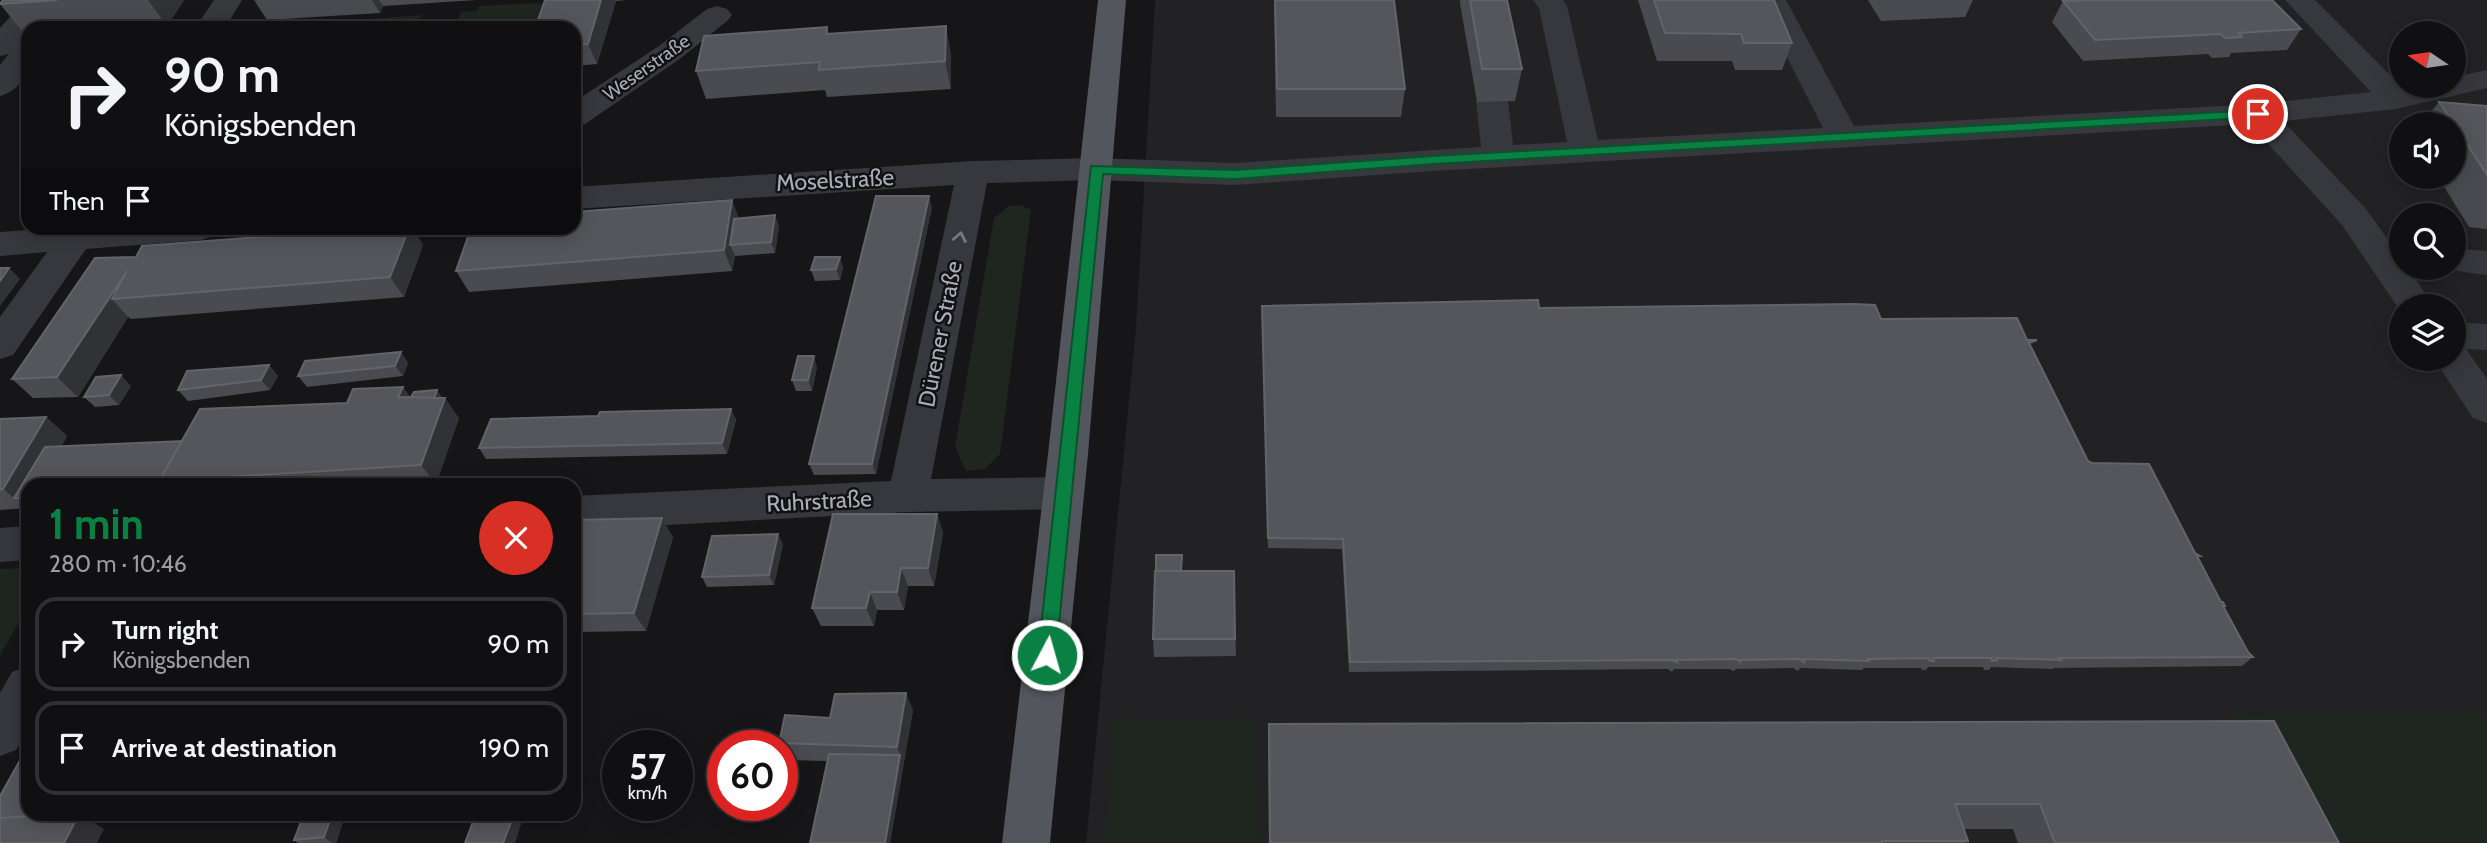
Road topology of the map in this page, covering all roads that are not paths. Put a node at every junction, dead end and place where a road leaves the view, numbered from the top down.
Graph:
1 (40, 0) edge
2 (228, 0) edge
3 (1112, 0) edge
4 (1546, 0) edge
5 (1772, 0) edge
6 (2299, 0) edge
7 (717, 15) dead end
8 (29, 21) edge
9 (214, 21) edge
10 (13, 52) edge
11 (2487, 79) edge
12 (0, 86) edge
13 (2396, 99) junction
14 (1492, 101) edge
15 (581, 112) edge
16 (2258, 114) junction
17 (1844, 137) junction
18 (1585, 152) junction
19 (1498, 156) junction
20 (1096, 169) junction
21 (973, 172) junction
22 (581, 198) edge
23 (21, 224) edge
24 (0, 226) edge
25 (59, 235) edge
26 (77, 235) edge
27 (0, 244) edge
28 (2389, 253) edge
29 (2466, 261) edge
30 (2487, 263) edge
31 (2466, 336) edge
32 (2487, 337) edge
33 (0, 345) edge
34 (2461, 371) edge
35 (2487, 408) edge
36 (1064, 493) junction
37 (908, 496) junction
38 (581, 513) edge
39 (21, 544) edge
40 (0, 545) edge
41 (21, 698) edge
42 (0, 734) edge
43 (1026, 843) edge

1 - 8 street
2 - 9 street
3 - 20 main road
4 - 18 street
5 - 17 street
6 - 13 street
7 - 15 street, Weserstraße
10 - 12 street
11 - 13 street, Moselstraße
13 - 16 street, Moselstraße
14 - 19 street
16 - 17 street, Moselstraße
16 - 28 street
17 - 18 street, Moselstraße
18 - 19 street, Moselstraße
19 - 20 street, Moselstraße
20 - 21 street, Moselstraße
20 - 36 main road
21 - 22 street, Moselstraße
37 -> 21 street, Dürener Straße
23 - 24 street
25 - 27 street
26 - 33 street
29 - 30 street
31 - 32 street
34 - 35 street
36 - 37 street, Ruhrstraße
36 - 43 main road
37 - 38 street, Ruhrstraße
39 - 40 street
41 - 42 street

